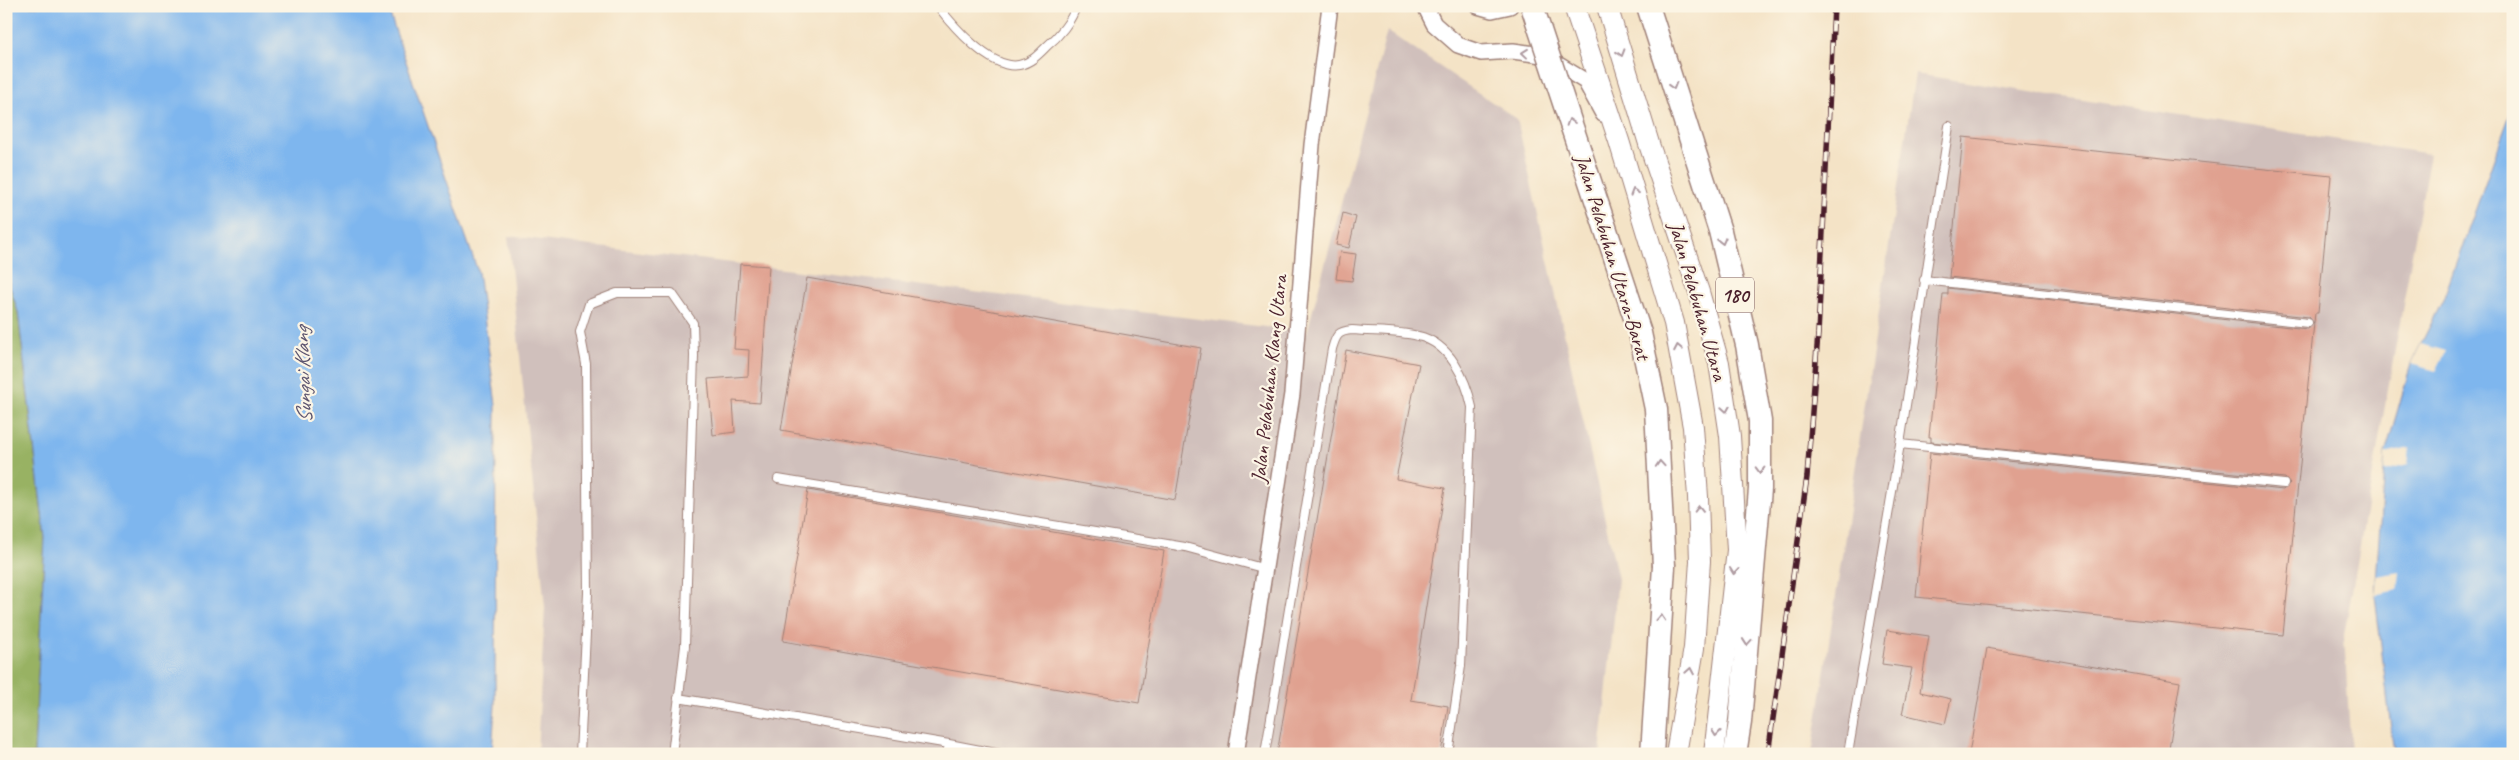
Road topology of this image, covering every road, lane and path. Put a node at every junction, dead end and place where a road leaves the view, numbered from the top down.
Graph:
1 (938, 6) edge
2 (1076, 6) edge
3 (1330, 6) edge
4 (1425, 6) edge
5 (1478, 6) edge
6 (1510, 6) edge
7 (1532, 6) edge
8 (1574, 6) edge
9 (1606, 6) edge
10 (1648, 6) edge
11 (1950, 126) dead end
12 (1619, 141) junction
13 (1924, 280) junction
14 (2308, 323) dead end
15 (1900, 444) junction
16 (778, 479) dead end
17 (2284, 484) dead end
18 (1266, 570) junction
19 (678, 698) junction
20 (949, 744) junction
21 (580, 754) edge
22 (672, 754) edge
23 (948, 754) edge
24 (1001, 754) edge
25 (1236, 754) edge
26 (1265, 754) edge
27 (1448, 754) edge
28 (1652, 754) edge
29 (1676, 754) edge
30 (1714, 754) edge
31 (1735, 754) edge
32 (1848, 754) edge

1 - 2 lane
3 - 18 street, Jalan Pelabuhan Klang Utara
12 -> 4 street
5 - 6 street
28 -> 7 main road, Jalan Pelabuhan Utara-Barat, bridge
8 - 12 main road, Jalan Pelabuhan Utara
9 -> 30 main road, Jalan Pelabuhan Utara
10 -> 31 main road, 180
11 - 13 lane
29 -> 12 main road, Jalan Pelabuhan Utara
13 - 14 lane
13 - 15 lane
15 - 17 lane
15 - 32 lane
16 - 18 lane
18 - 25 street, Jalan Pelabuhan Klang Utara
19 - 20 lane
19 - 21 lane
19 - 22 lane
20 - 23 lane
20 - 24 lane
26 - 27 lane

